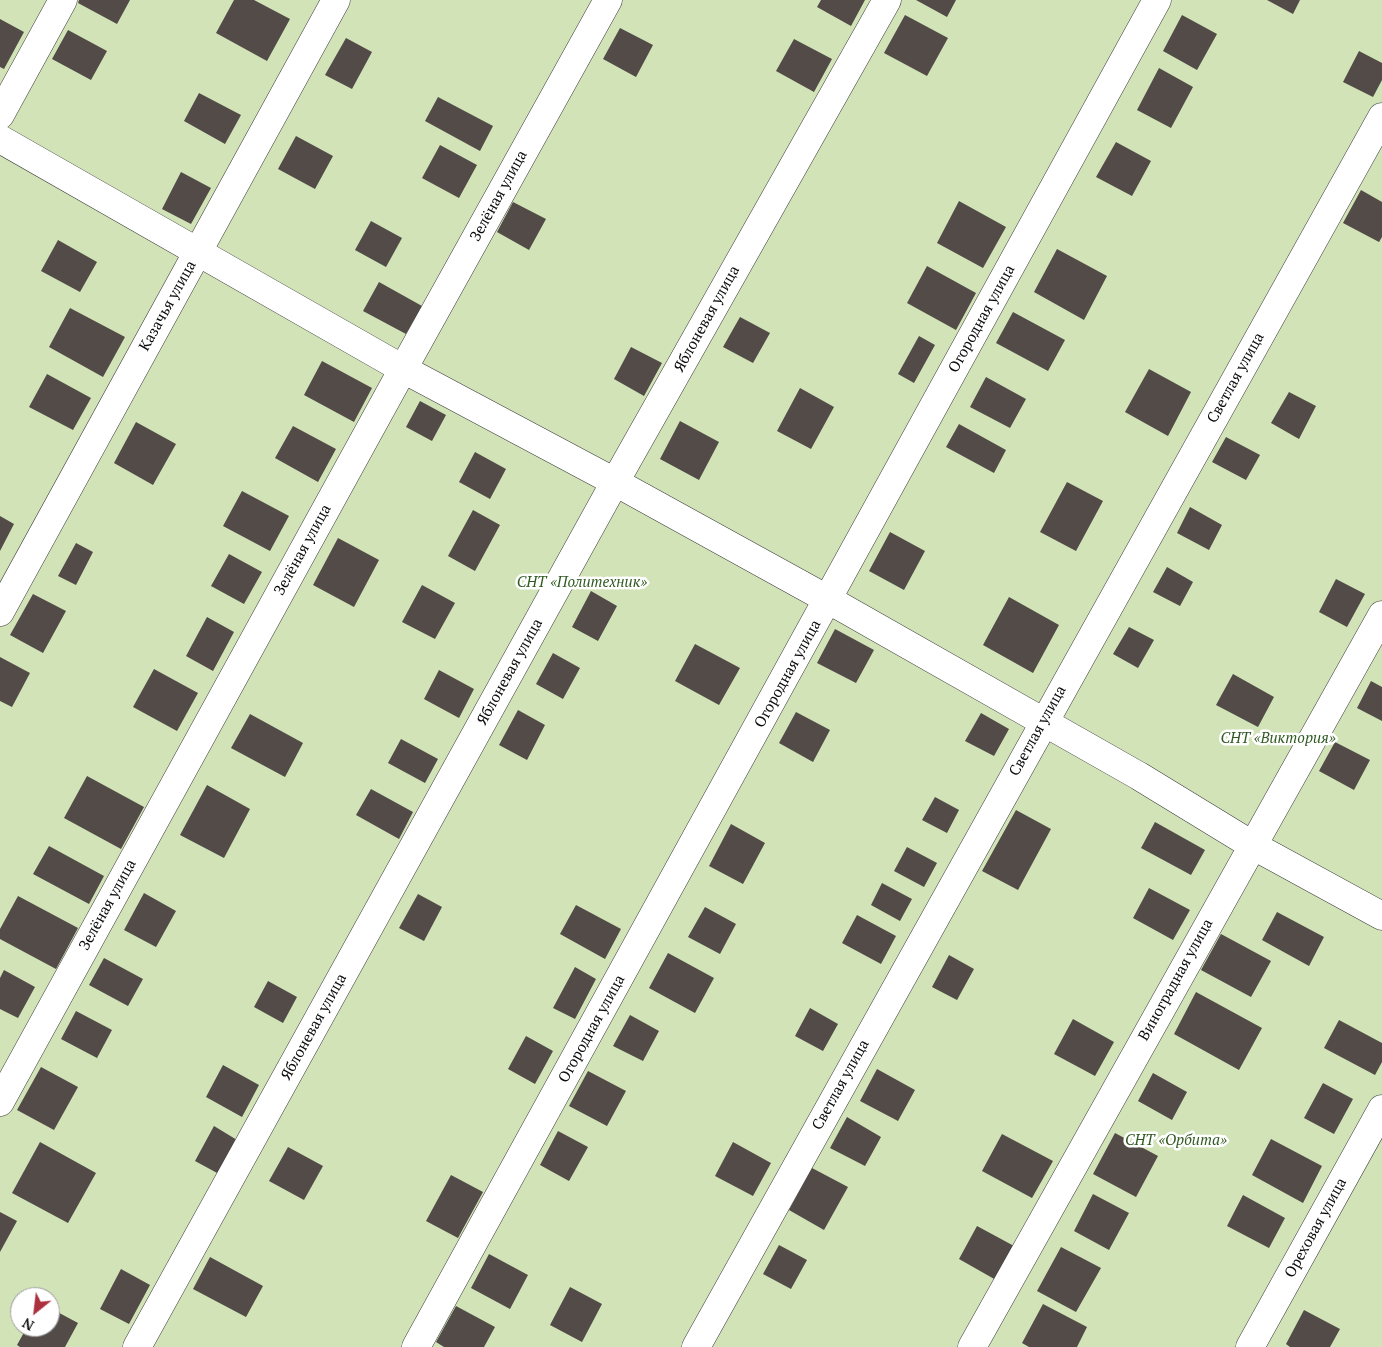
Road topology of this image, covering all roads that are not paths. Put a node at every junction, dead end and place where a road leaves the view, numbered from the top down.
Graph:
1 (63, 0) edge
2 (336, 0) edge
3 (608, 0) edge
4 (886, 0) edge
5 (1157, 0) edge
6 (0, 115) edge
7 (1382, 116) edge
8 (0, 139) edge
9 (198, 252) junction
10 (403, 368) junction
11 (615, 482) junction
12 (829, 600) junction
13 (0, 612) edge
14 (1382, 615) edge
15 (1044, 721) junction
16 (1252, 845) junction
17 (1382, 916) edge
18 (0, 1102) edge
19 (1382, 1109) edge
20 (137, 1347) edge
21 (416, 1347) edge
22 (696, 1347) edge
23 (972, 1347) edge
24 (1250, 1347) edge

1 - 6 street
2 - 9 street, Казачья улица
3 - 10 street, Зелёная улица
4 - 11 street, Яблоневая улица
5 - 12 street, Огородная улица
7 - 15 street, Светлая улица
8 - 9 street
9 - 10 street
9 - 13 street, Казачья улица
10 - 11 street
10 - 18 street, Зелёная улица
11 - 12 street
11 - 20 street, Яблоневая улица
12 - 15 street
12 - 21 street, Огородная улица
14 - 16 street, Виноградная улица
15 - 16 street
15 - 22 street, Светлая улица
16 - 17 street
16 - 23 street, Виноградная улица
19 - 24 street, Ореховая улица

